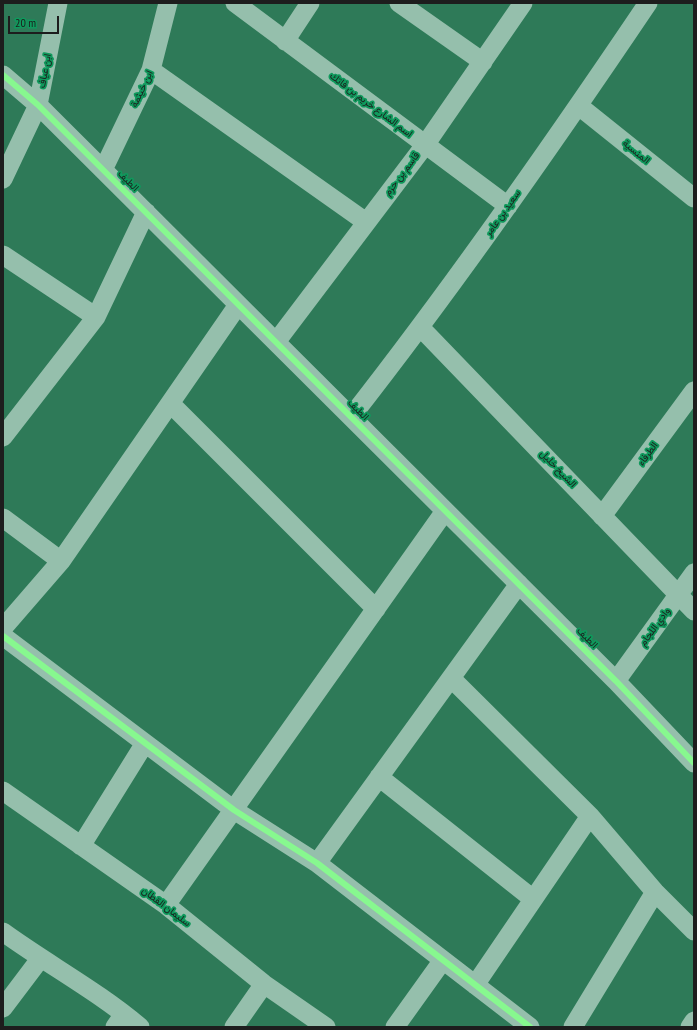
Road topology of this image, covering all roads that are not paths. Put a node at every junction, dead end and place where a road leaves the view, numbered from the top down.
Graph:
1 (58, 3) edge
2 (168, 3) edge
3 (235, 3) edge
4 (310, 3) edge
5 (399, 3) edge
6 (523, 3) edge
7 (648, 3) edge
8 (285, 41) junction
9 (483, 62) junction
10 (151, 70) junction
11 (3, 75) edge
12 (38, 105) junction
13 (579, 106) junction
14 (425, 145) junction
15 (103, 170) junction
16 (3, 179) edge
17 (694, 198) edge
18 (508, 206) junction
19 (146, 212) junction
20 (366, 222) junction
21 (3, 255) edge
22 (238, 305) junction
23 (96, 317) junction
24 (421, 328) junction
25 (276, 342) junction
26 (694, 391) edge
27 (170, 403) junction
28 (351, 417) junction
29 (3, 437) edge
30 (445, 511) junction
31 (602, 516) junction
32 (3, 518) edge
33 (61, 561) junction
34 (694, 572) edge
35 (519, 584) junction
36 (678, 595) junction
37 (376, 609) junction
38 (694, 611) edge
39 (3, 628) edge
40 (3, 636) edge
41 (451, 678) junction
42 (616, 681) junction
43 (145, 743) junction
44 (694, 763) edge
45 (379, 777) junction
46 (3, 791) edge
47 (234, 810) junction
48 (590, 816) junction
49 (81, 846) junction
50 (317, 863) junction
51 (655, 892) junction
52 (533, 899) junction
53 (166, 905) junction
54 (694, 931) edge
55 (3, 932) edge
56 (40, 959) junction
57 (443, 960) junction
58 (264, 984) junction
59 (475, 985) junction
60 (3, 1008) edge
61 (119, 1020) edge
62 (694, 1021) edge
63 (140, 1027) edge
64 (234, 1027) edge
65 (326, 1027) edge
66 (395, 1027) edge
67 (530, 1027) edge
68 (573, 1027) edge
69 (690, 1027) edge

1 - 12 street, ابن عياف
2 - 10 street, ابن خيثمة
3 - 8 street, اسم الشارع خريم بن فاتك
4 - 8 street
5 - 9 street
6 - 9 street, قاسم بن حزم
7 - 13 street, سعيد بن عامر
8 - 14 street, اسم الشارع خريم بن فاتك
9 - 14 street, قاسم بن حزم
10 - 15 street, ابن خيثمة
10 - 20 street
11 - 12 street, الطيف
12 - 15 street, الطيف
12 - 16 street, ابن عياف
13 - 17 street, المنسية
13 - 18 street, سعيد بن عامر
14 - 18 street, اسم الشارع خريم بن فاتك
14 - 20 street, قاسم بن حزم
15 - 19 street, الطيف
18 - 24 street, سعيد بن عامر
19 - 22 street, الطيف
19 - 23 street
20 - 25 street, قاسم بن حزم
21 - 23 street
22 - 25 street, الطيف
22 - 27 street
23 - 29 street
24 - 28 street, سعيد بن عامر
24 - 31 street, الشيخ خليل
25 - 28 street, الطيف
26 - 31 street, الطرفاء
27 - 33 street
27 - 37 street
28 - 30 street, الطيف
30 - 35 street, الطيف
30 - 37 street
31 - 36 street, الشيخ خليل
32 - 33 street
33 - 39 street
34 - 36 street, وادي اللجام
35 - 41 street
35 - 42 street, الطيف
36 - 38 street, الشيخ خليل
36 - 42 street, وادي اللجام
37 - 47 street
40 - 43 street
41 - 45 street
41 - 48 street
42 - 44 street, الطيف
43 - 47 street
43 - 49 street
45 - 50 street
45 - 52 street
46 - 49 street, سليمان القطان
47 - 50 street
47 - 53 street
48 - 51 street
48 - 52 street
49 - 53 street, سليمان القطان
50 - 57 street
51 - 54 street
51 - 68 street
52 - 59 street
53 - 58 street, سليمان القطان
55 - 56 street
56 - 60 street
56 - 61 street
57 - 59 street
57 - 66 street
58 - 64 street
58 - 65 street, سليمان القطان
59 - 67 street
61 - 63 street
62 - 69 street

